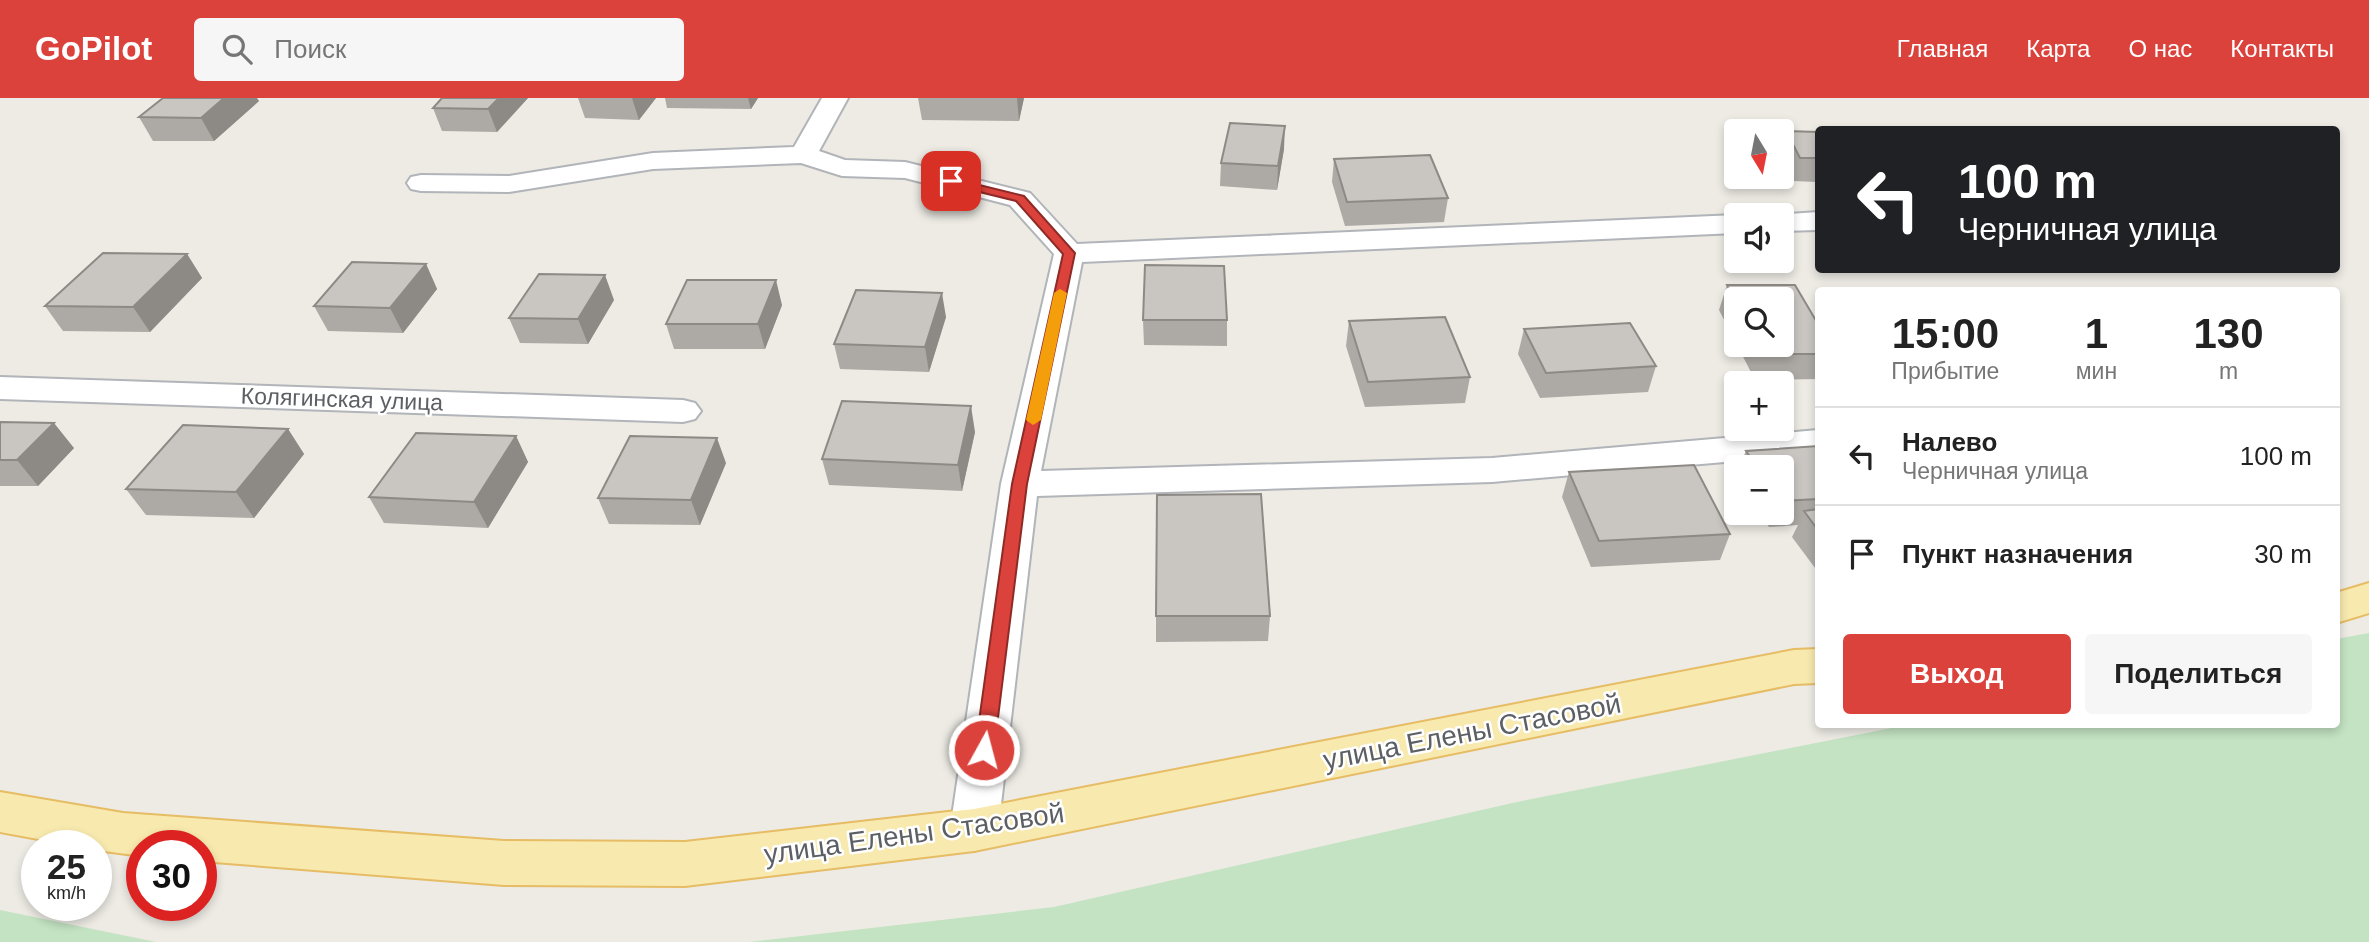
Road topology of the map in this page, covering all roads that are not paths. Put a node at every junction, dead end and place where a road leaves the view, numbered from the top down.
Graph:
1 (835, 98) edge
2 (803, 155) junction
3 (421, 183) dead end
4 (1815, 221) edge
5 (1794, 222) edge
6 (1724, 225) edge
7 (1069, 253) junction
8 (0, 388) edge
9 (683, 411) dead end
10 (1815, 442) edge
11 (1020, 484) junction
12 (2369, 598) edge
13 (2340, 607) edge
14 (1815, 666) edge
15 (0, 811) edge
16 (974, 830) junction

1 - 2 street
2 - 3 street
2 - 7 street
4 - 5 street
6 - 7 street
7 - 11 street
8 - 9 street, Колягинская улица
10 - 11 street
11 - 16 street
12 - 13 main road
14 - 16 main road, улица Елены Стасовой
15 - 16 main road, улица Елены Стасовой

